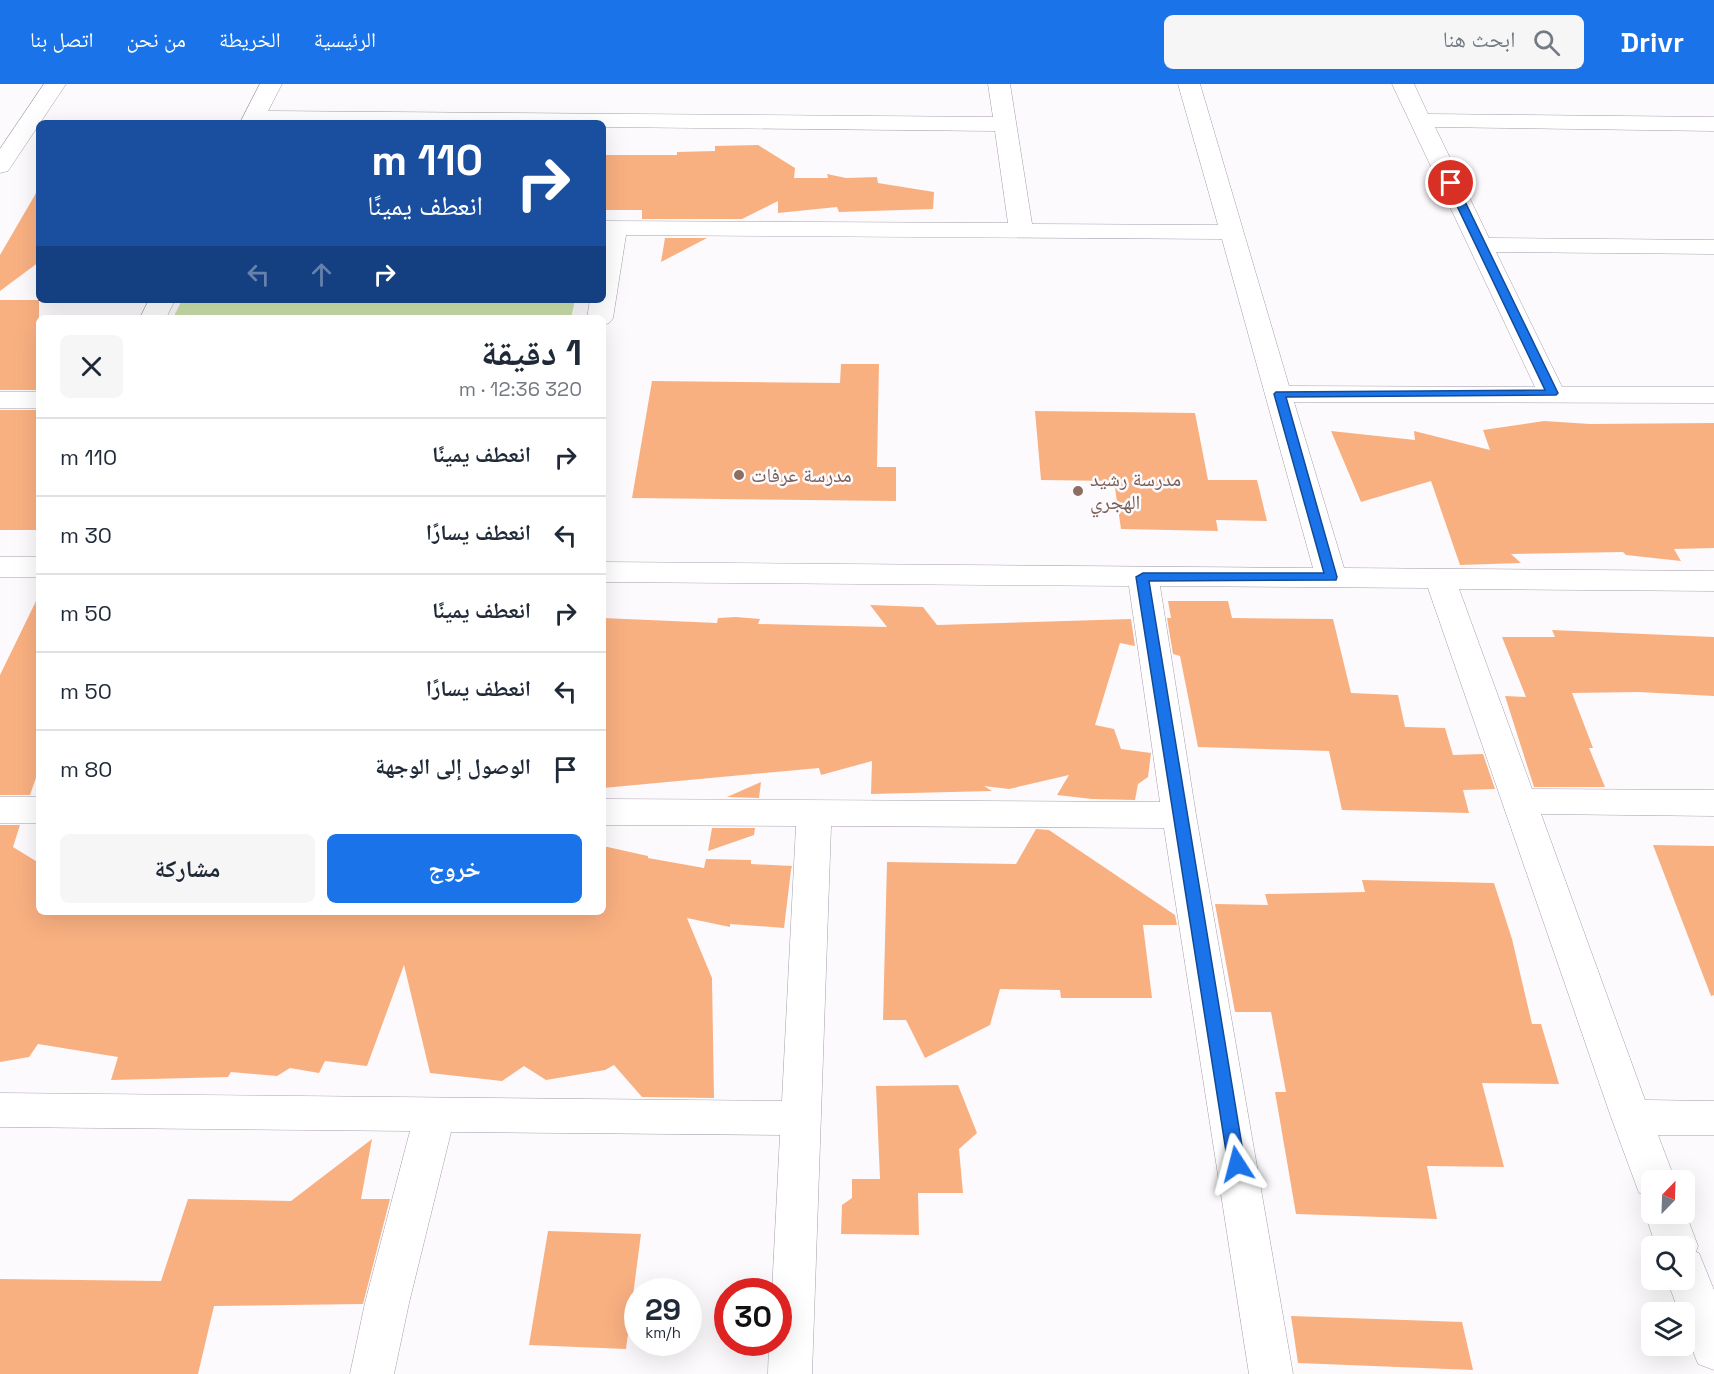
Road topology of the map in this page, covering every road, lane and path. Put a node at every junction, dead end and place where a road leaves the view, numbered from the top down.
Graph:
1 (55, 84) edge
2 (271, 84) edge
3 (999, 84) edge
4 (1189, 84) edge
5 (1403, 84) edge
6 (252, 120) edge
7 (1421, 120) junction
8 (606, 122) edge
9 (1005, 124) junction
10 (1710, 130) edge
11 (0, 166) edge
12 (609, 228) edge
13 (1021, 230) junction
14 (1231, 232) junction
15 (1481, 245) junction
16 (1714, 247) edge
17 (606, 258) edge
18 (1552, 393) junction
19 (1280, 394) junction
20 (1714, 395) edge
21 (0, 400) edge
22 (36, 400) edge
23 (36, 567) edge
24 (3, 572) edge
25 (606, 572) edge
26 (1143, 577) junction
27 (1331, 577) junction
28 (1440, 579) junction
29 (1714, 581) edge
30 (1519, 801) junction
31 (1714, 804) edge
32 (0, 810) edge
33 (36, 810) edge
34 (606, 812) edge
35 (814, 812) junction
36 (1179, 815) junction
37 (0, 1110) edge
38 (435, 1114) junction
39 (801, 1118) junction
40 (1631, 1118) junction
41 (1714, 1118) edge
42 (1650, 1170) edge
43 (1692, 1290) edge
44 (1714, 1349) edge
45 (372, 1374) edge
46 (790, 1374) edge
47 (1271, 1374) edge

1 - 11 street
2 - 6 street
3 - 9 street
4 - 14 street
5 - 7 street
7 - 10 street
7 - 15 street
8 - 9 street
9 - 13 street
12 - 13 street
12 - 17 street
13 - 14 street
14 - 19 street
15 - 16 street
15 - 18 street
18 - 19 street
18 - 20 street
19 - 27 street
21 - 22 street
23 - 24 street
25 - 26 street
26 - 27 street
26 - 36 street
27 - 28 street
28 - 29 street
28 - 30 street
30 - 31 street
30 - 40 street
32 - 33 street
34 - 35 street
35 - 36 street
35 - 39 street
36 - 47 street
37 - 38 street
38 - 39 street
38 - 45 street
39 - 46 street
40 - 41 street
40 - 42 street
43 - 44 street

